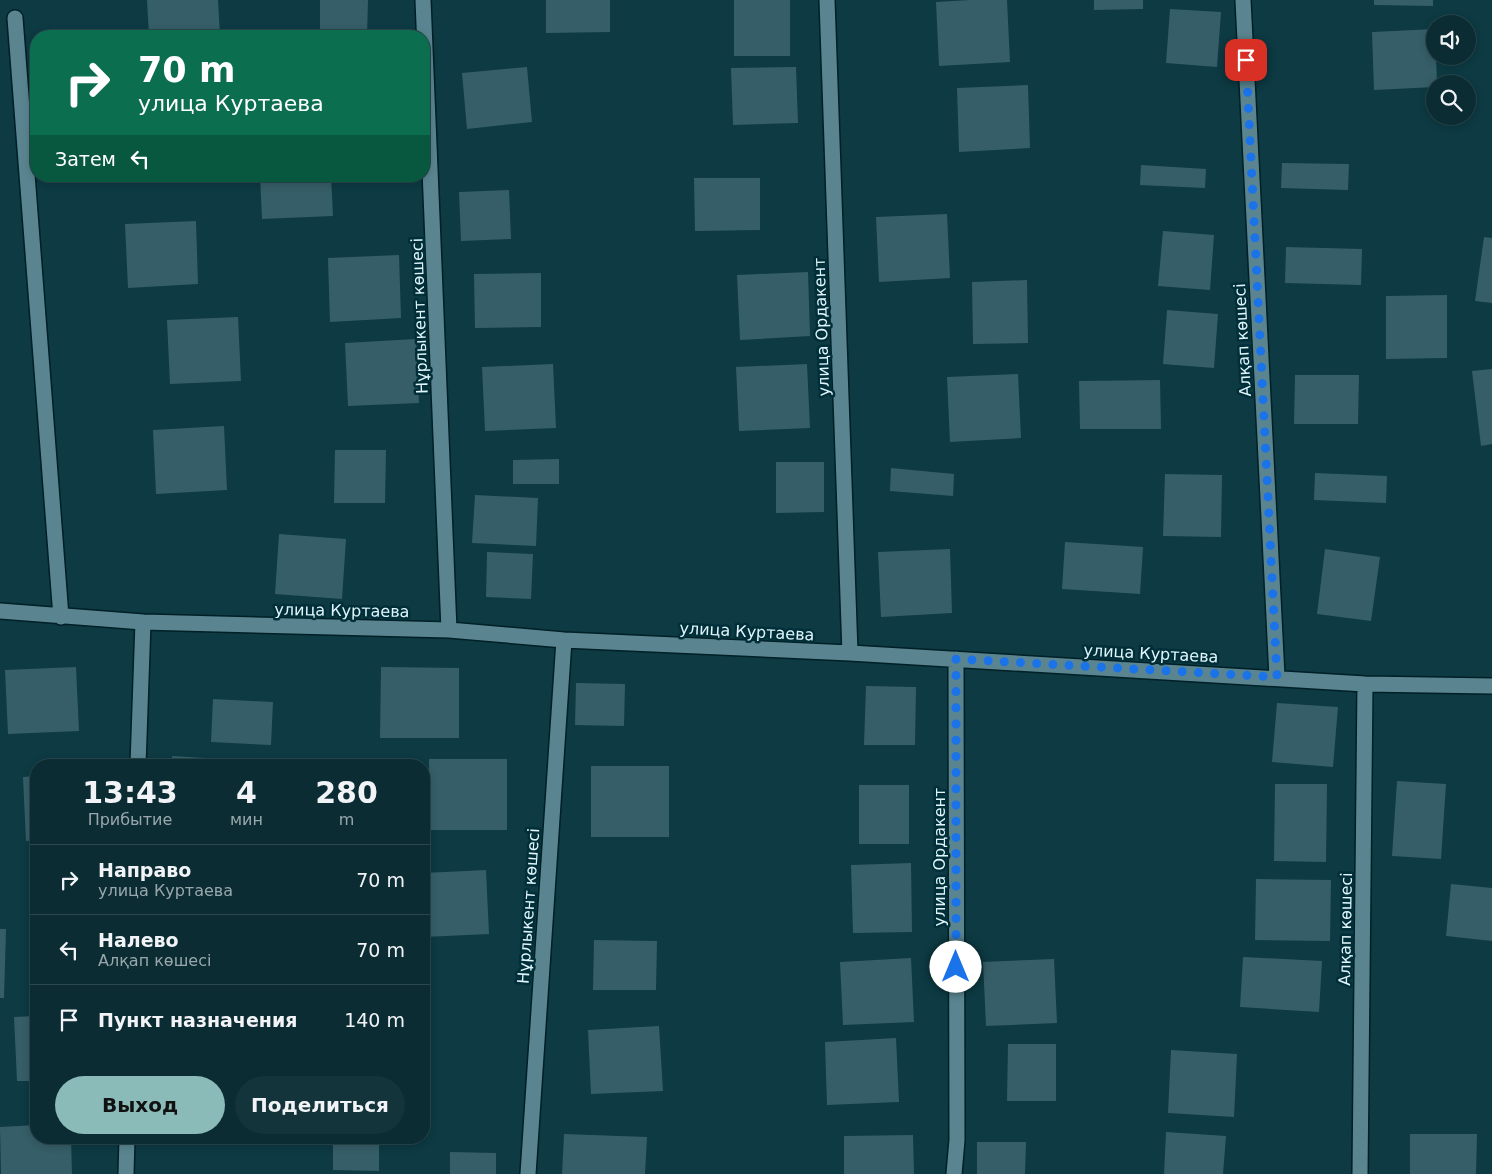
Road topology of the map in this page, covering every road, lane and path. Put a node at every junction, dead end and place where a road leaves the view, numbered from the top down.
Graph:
1 (423, 0) edge
2 (827, 0) edge
3 (1243, 0) edge
4 (15, 18) dead end
5 (424, 30) edge
6 (430, 170) edge
7 (0, 611) edge
8 (61, 617) junction
9 (142, 622) junction
10 (449, 630) junction
11 (564, 640) junction
12 (850, 653) junction
13 (956, 659) junction
14 (1277, 677) junction
15 (1365, 684) junction
16 (1492, 686) edge
17 (138, 759) edge
18 (127, 1144) edge
19 (126, 1174) edge
20 (528, 1174) edge
21 (954, 1174) edge
22 (1360, 1174) edge

1 - 5 street, Нұрлыкент көшесі
2 - 12 street, улица Ордакент
3 - 14 street, Алқап көшесі
4 - 8 street
6 - 10 street, Нұрлыкент көшесі
7 - 8 street, улица Куртаева
8 - 9 street, улица Куртаева
9 - 10 street, улица Куртаева
9 - 17 street
10 - 11 street, улица Куртаева
11 - 12 street, улица Куртаева
11 - 20 street, Нұрлыкент көшесі
12 - 13 street, улица Куртаева
13 - 14 street, улица Куртаева
13 - 21 street, улица Ордакент
14 - 15 street, улица Куртаева
15 - 16 street, улица Куртаева
15 - 22 street, Алқап көшесі
18 - 19 street

